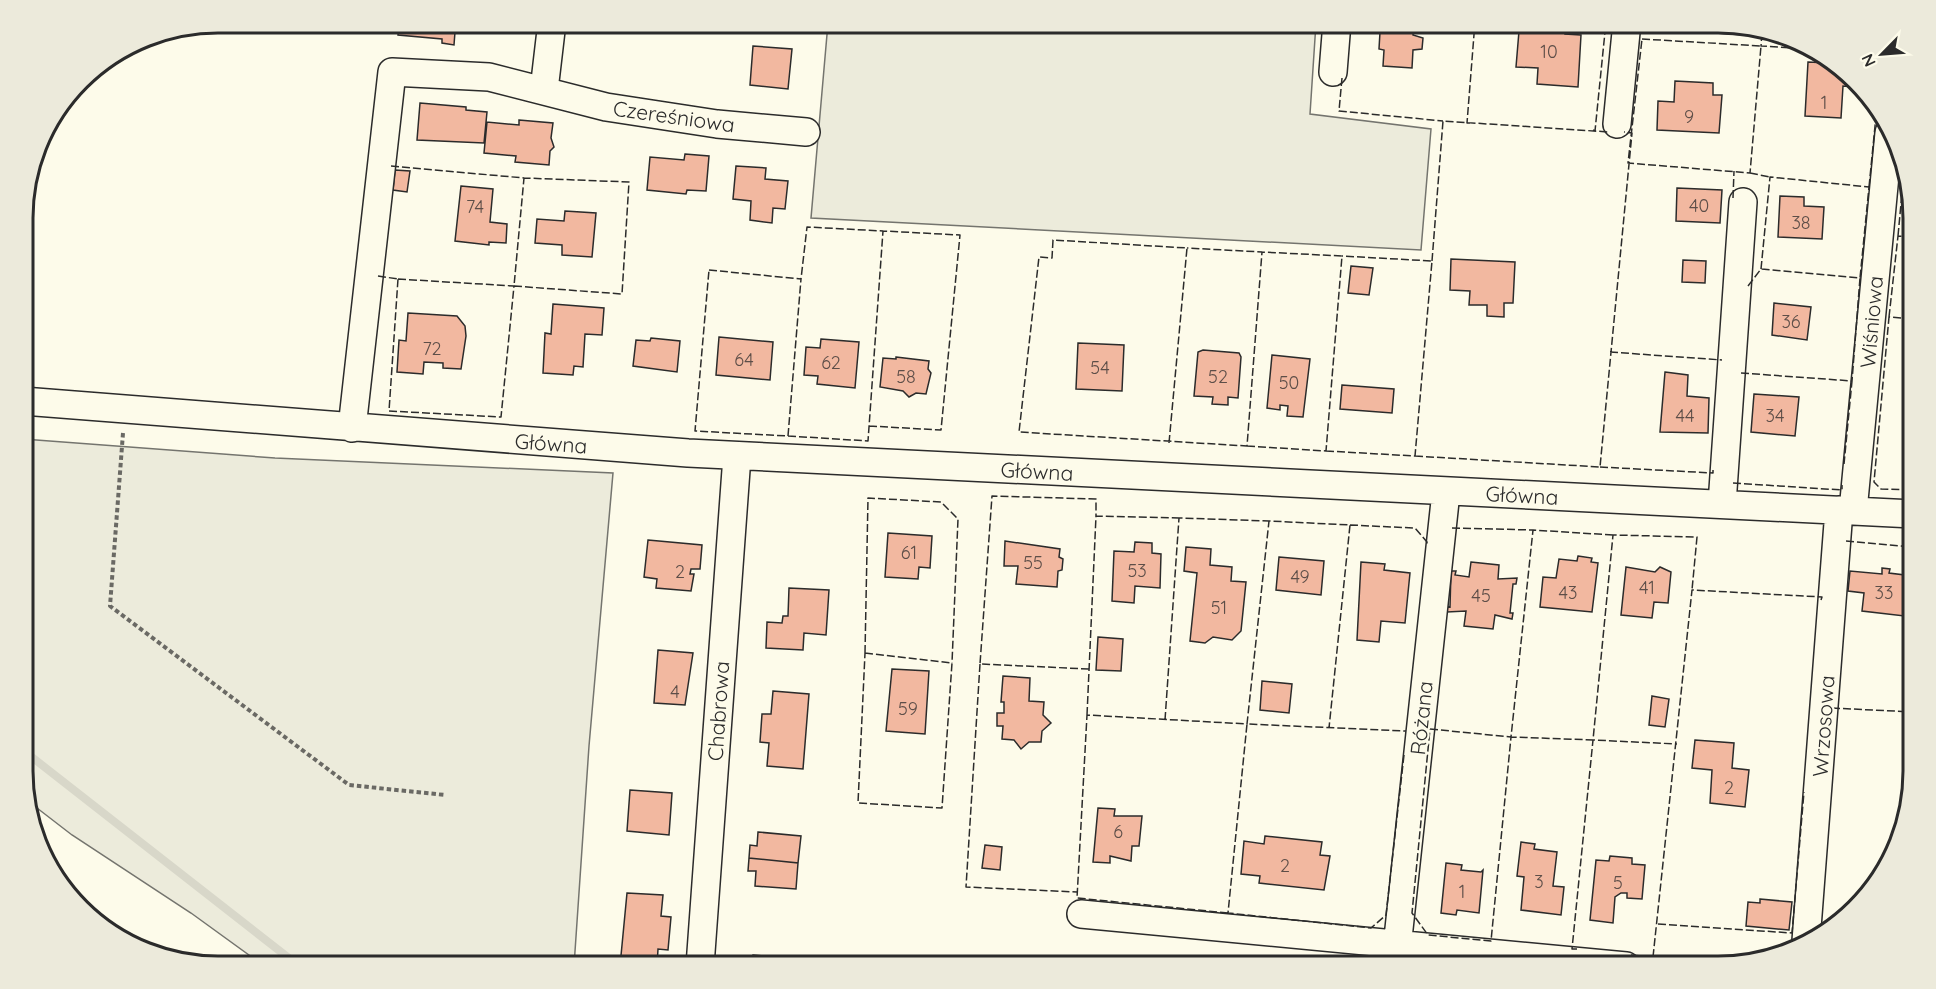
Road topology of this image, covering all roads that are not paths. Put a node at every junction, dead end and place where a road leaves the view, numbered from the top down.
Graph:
1 (551, 33) edge
2 (1336, 33) edge
3 (1626, 33) edge
4 (1332, 72) dead end
5 (544, 90) junction
6 (1617, 124) dead end
7 (806, 132) dead end
8 (1888, 144) edge
9 (1743, 202) dead end
10 (33, 402) edge
11 (352, 428) junction
12 (737, 456) junction
13 (1446, 492) junction
14 (1722, 504) junction
15 (1846, 511) junction
16 (1903, 514) edge
17 (1081, 914) dead end
18 (1807, 933) edge
19 (1396, 955) edge
20 (701, 956) edge
21 (1417, 956) edge

1 - 5 street
2 - 4 street
3 - 6 street
5 - 7 street, Czereśniowa
5 - 11 street, Czereśniowa
8 - 15 street, Wiśniowa
9 - 14 street
10 - 11 street, Główna
11 - 12 street, Główna
12 - 13 street, Główna
12 - 20 street, Chabrowa
13 - 14 street, Główna
13 - 19 street, Różana
14 - 15 street, Główna
15 - 16 street, Główna
15 - 18 street, Wrzosowa
17 - 19 street
19 - 21 street

